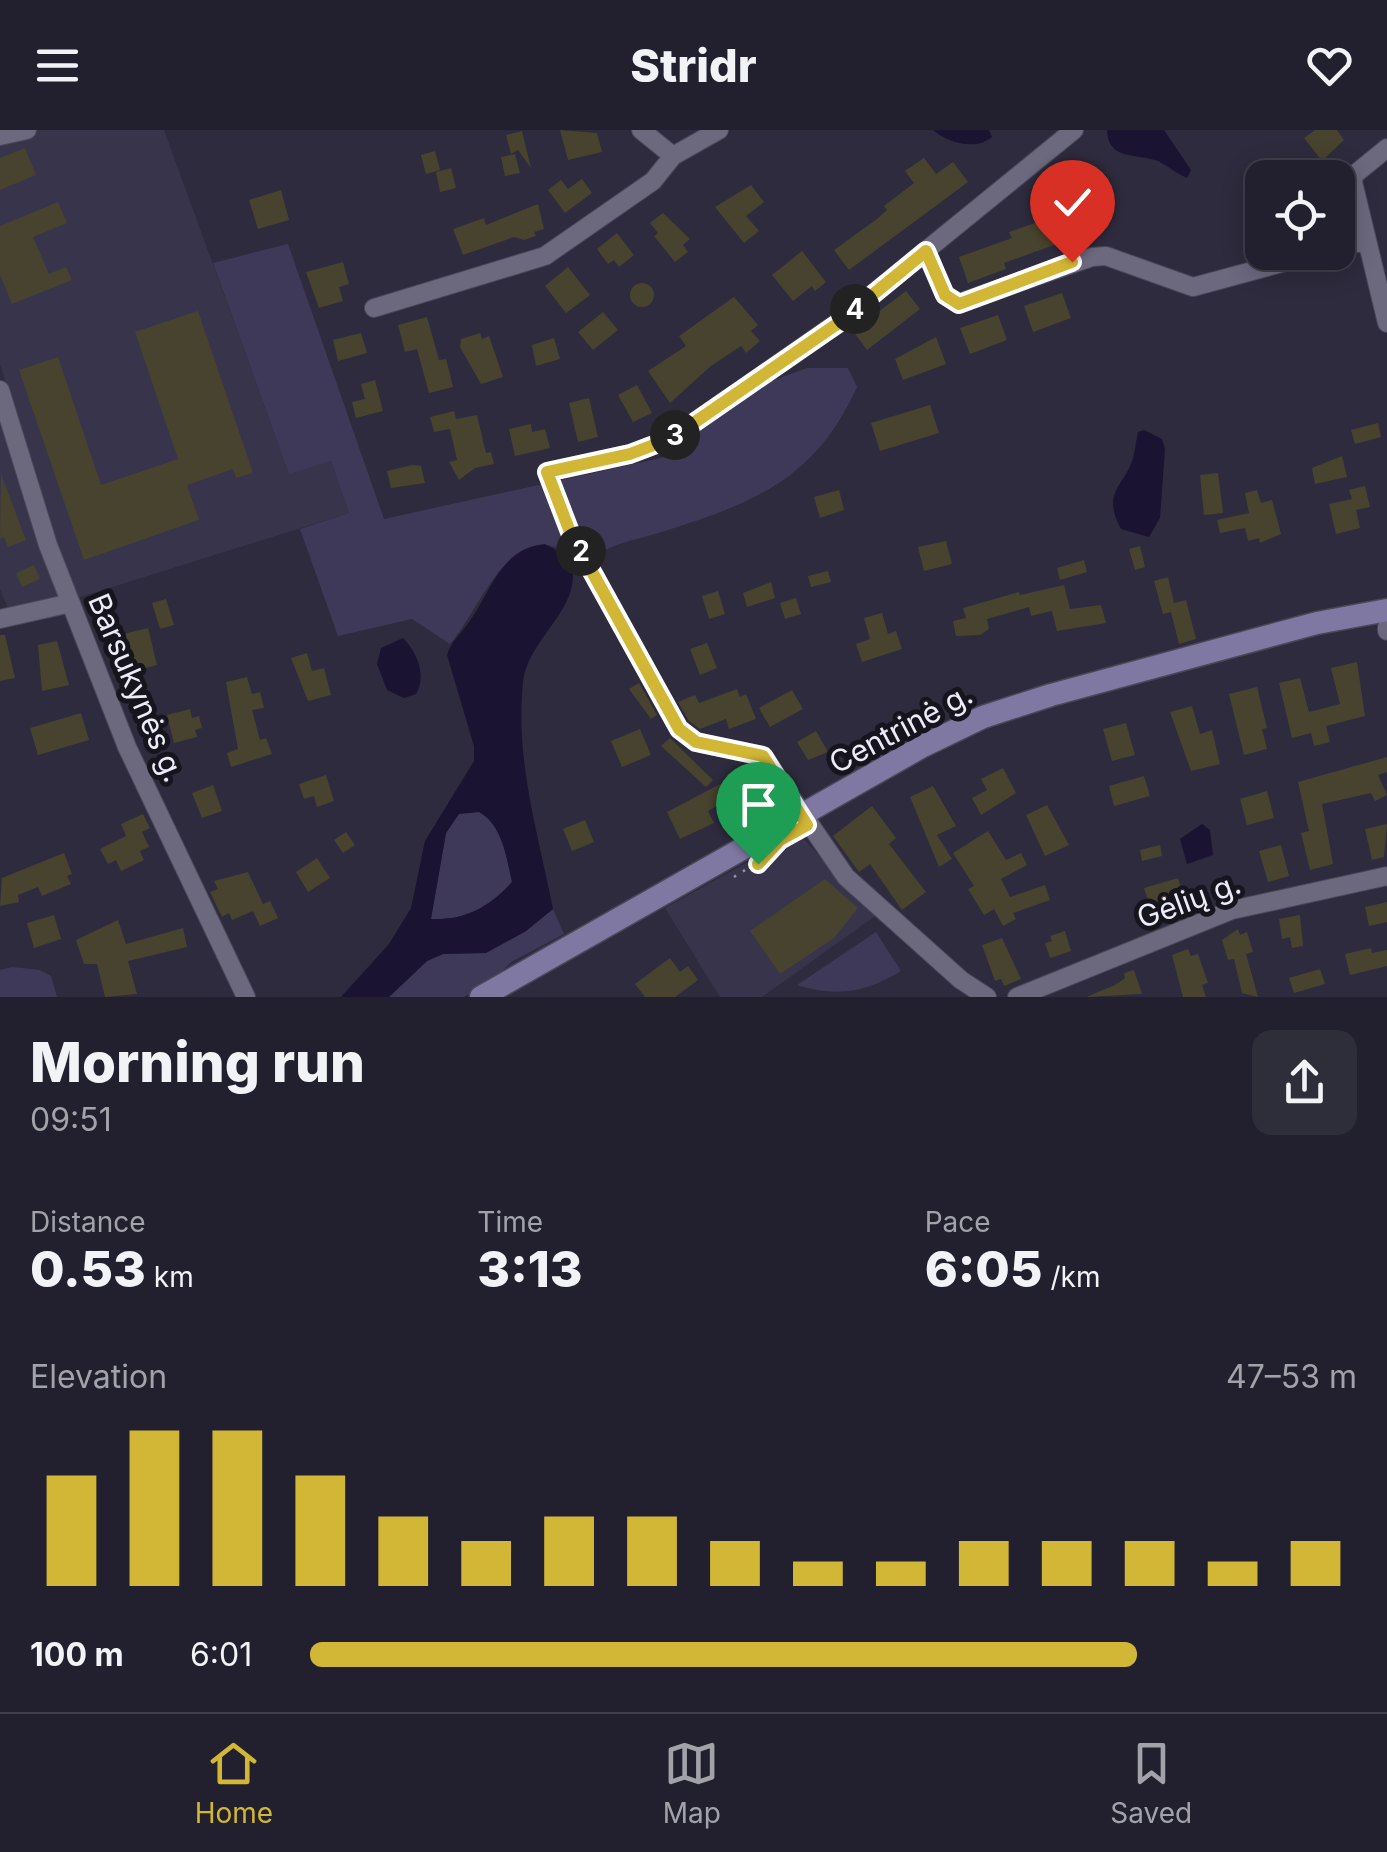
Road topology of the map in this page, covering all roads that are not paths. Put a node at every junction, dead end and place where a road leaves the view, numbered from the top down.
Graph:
1 (27, 130) edge
2 (641, 130) edge
3 (719, 130) edge
4 (1074, 130) edge
5 (0, 136) edge
6 (1387, 148) edge
7 (672, 156) junction
8 (1366, 240) junction
9 (1355, 243) edge
10 (926, 251) junction
11 (1256, 270) edge
12 (374, 308) dead end
13 (1387, 322) edge
14 (0, 390) edge
15 (71, 603) junction
16 (1387, 610) edge
17 (0, 619) edge
18 (801, 817) junction
19 (1387, 876) edge
20 (246, 997) edge
21 (481, 997) edge
22 (988, 997) edge
23 (1017, 997) edge

1 - 5 street
2 - 7 street
3 - 7 street
4 - 10 street
6 - 8 street
7 - 12 street
8 - 9 street
8 - 13 street
10 - 11 street
10 - 18 street
14 - 15 street, Barsukynės g.
15 - 17 street
15 - 20 street, Barsukynės g.
16 - 18 main road, Centrinė g.
18 - 21 main road, Centrinė g.
18 - 22 street
19 - 23 street, Gėlių g.

